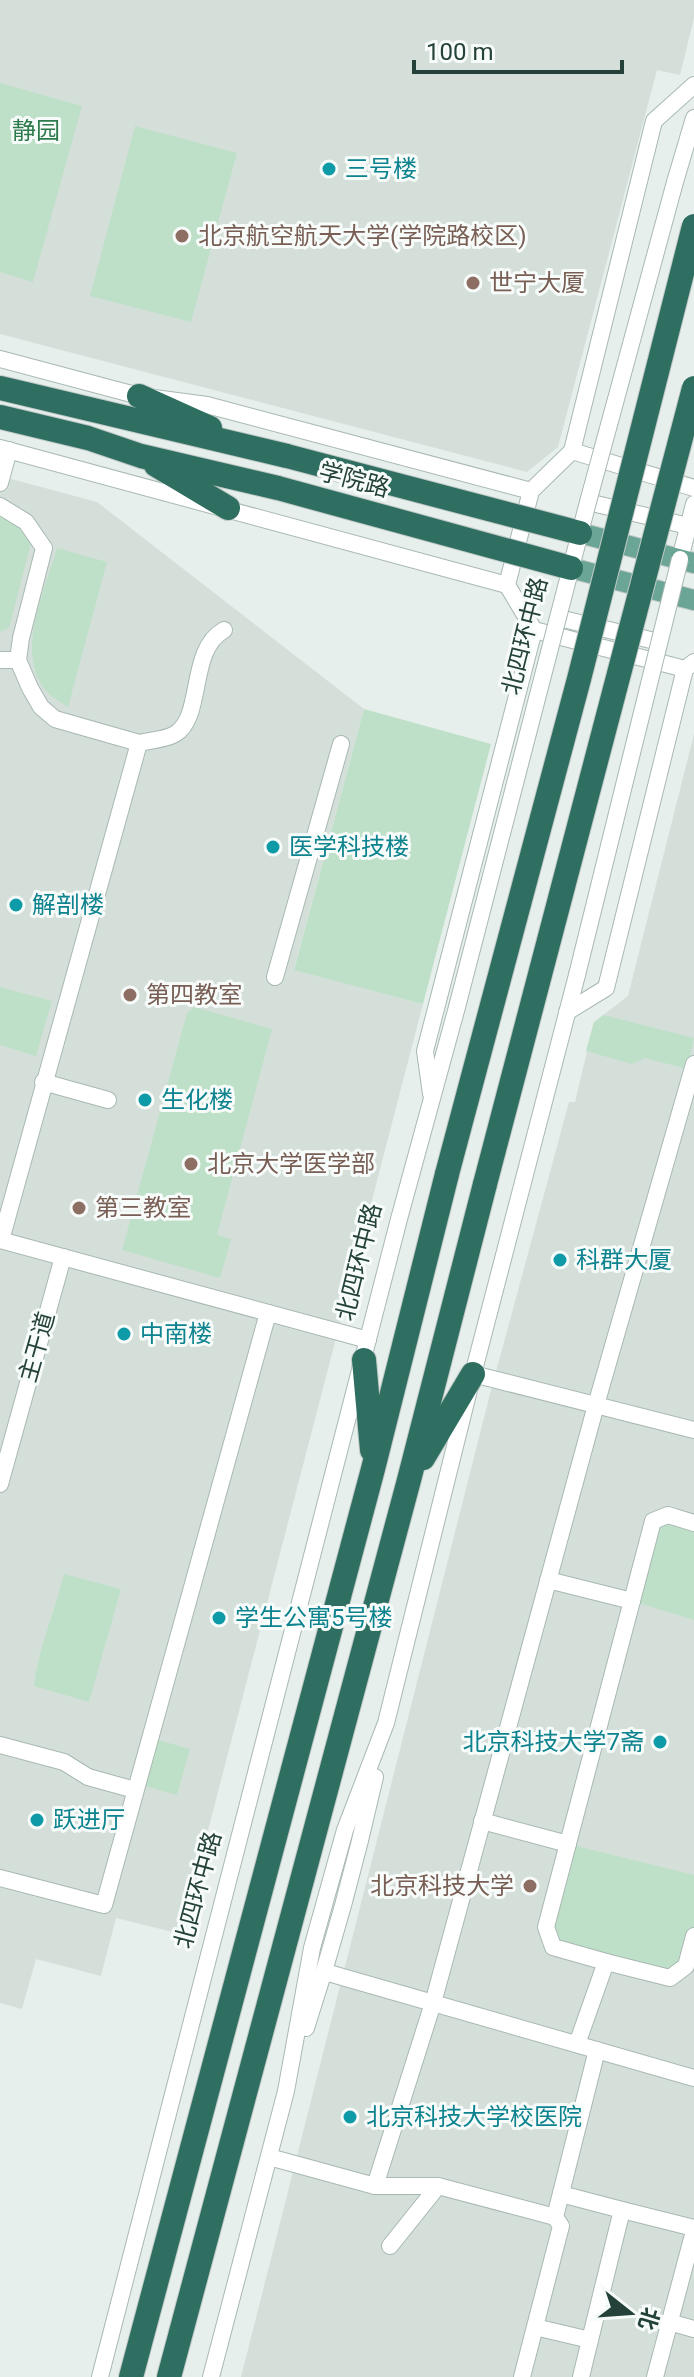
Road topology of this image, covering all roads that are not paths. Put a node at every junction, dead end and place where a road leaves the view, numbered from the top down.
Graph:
1 (694, 85) edge
2 (694, 118) edge
3 (694, 226) edge
4 (0, 359) edge
5 (0, 388) edge
6 (694, 388) edge
7 (139, 396) junction
8 (0, 417) edge
9 (249, 445) junction
10 (4, 449) edge
11 (572, 451) junction
12 (141, 456) junction
13 (0, 483) edge
14 (694, 488) edge
15 (531, 491) junction
16 (588, 502) junction
17 (694, 504) edge
18 (0, 506) edge
19 (228, 508) junction
20 (688, 526) junction
21 (580, 533) junction
22 (687, 561) edge
23 (571, 568) junction
24 (507, 585) junction
25 (672, 594) junction
26 (694, 600) edge
27 (559, 618) junction
28 (224, 630) dead end
29 (534, 630) junction
30 (659, 642) junction
31 (0, 660) edge
32 (18, 660) junction
33 (690, 666) edge
34 (139, 743) junction
35 (341, 744) dead end
36 (275, 977) dead end
37 (567, 1012) junction
38 (694, 1064) edge
39 (43, 1082) junction
40 (108, 1100) dead end
41 (432, 1103) junction
42 (0, 1240) edge
43 (63, 1257) junction
44 (268, 1313) junction
45 (366, 1350) junction
46 (473, 1374) junction
47 (596, 1405) junction
48 (694, 1430) edge
49 (373, 1469) junction
50 (409, 1480) junction
51 (0, 1484) edge
52 (694, 1523) edge
53 (548, 1580) junction
54 (632, 1601) junction
55 (386, 1723) junction
56 (0, 1743) edge
57 (58, 1756) dead end
58 (135, 1790) junction
59 (482, 1821) junction
60 (568, 1844) junction
61 (0, 1878) edge
62 (694, 1936) edge
63 (606, 1962) junction
64 (325, 1972) junction
65 (433, 2003) junction
66 (577, 2044) junction
67 (597, 2050) junction
68 (694, 2078) edge
69 (286, 2091) junction
70 (269, 2157) junction
71 (375, 2186) junction
72 (438, 2186) junction
73 (561, 2194) junction
74 (622, 2210) junction
75 (555, 2217) junction
76 (694, 2229) edge
77 (390, 2246) dead end
78 (669, 2322) junction
79 (535, 2327) junction
80 (694, 2329) edge
81 (141, 2338) junction
82 (590, 2340) junction
83 (178, 2342) junction
84 (100, 2377) edge
85 (122, 2377) edge
86 (131, 2377) edge
87 (169, 2377) edge
88 (179, 2377) edge
89 (211, 2377) edge
90 (522, 2377) edge
91 (581, 2377) edge
92 (655, 2377) edge

1 - 11 street
2 - 16 street, 北四环中路, bridge
3 - 49 highway, bridge
4 - 7 street, 学院路
5 - 9 highway, 学院路
6 - 50 highway, bridge
7 - 9 highway
7 - 15 street, 学院路
8 - 12 highway, 学院路
9 - 21 highway, 学院路, bridge
10 - 13 street
10 - 19 street
11 - 14 street
11 - 15 street
12 - 19 highway
12 - 23 highway, 学院路, bridge
15 - 24 street
16 - 20 street, bridge
16 - 21 street, 北四环中路, bridge
17 - 20 street
18 - 32 street
19 - 24 street
20 - 22 street
21 - 22 main road, 学院路, bridge
21 - 23 street, 北四环中路, bridge
22 - 25 street, bridge
23 - 25 main road, 学院路, bridge
23 - 27 street, 北四环中路, bridge
24 - 29 street
25 - 26 main road, 学院路
25 - 30 street, bridge
27 - 30 street, bridge
27 - 41 street, 北四环中路, bridge
28 - 34 street
29 - 33 street
29 - 41 street
30 - 37 street, bridge
31 - 32 street
32 - 34 street
33 - 37 street
34 - 39 street
35 - 36 street
37 - 46 street
38 - 47 street
39 - 40 street
39 - 42 street
41 - 45 street, 北四环中路
42 - 43 street
43 - 44 street
43 - 51 street, 主干道
44 - 45 street
44 - 58 street
45 - 49 highway
45 - 84 street, 北四环中路
46 - 47 street
46 - 50 highway
46 - 55 street
47 - 48 street
47 - 53 street
49 - 81 highway
50 - 83 highway
52 - 54 street
53 - 54 street
53 - 59 street
54 - 60 street
55 - 64 street
55 - 69 street
56 - 57 street
56 - 58 street
58 - 61 street
59 - 60 street
59 - 65 street
60 - 63 street
62 - 63 street
63 - 66 street
64 - 65 street
64 - 69 street
65 - 66 street
65 - 71 street
66 - 67 street
67 - 68 street
67 - 73 street
69 - 70 street
70 - 71 street
70 - 89 street
71 - 72 street
72 - 75 street
72 - 77 street
73 - 74 street
73 - 75 street
74 - 76 street
74 - 82 street
75 - 79 street
76 - 78 street
78 - 80 street
78 - 92 street
79 - 82 street
79 - 90 street
81 - 85 highway
81 - 86 highway
82 - 91 street
83 - 87 highway
83 - 88 highway

